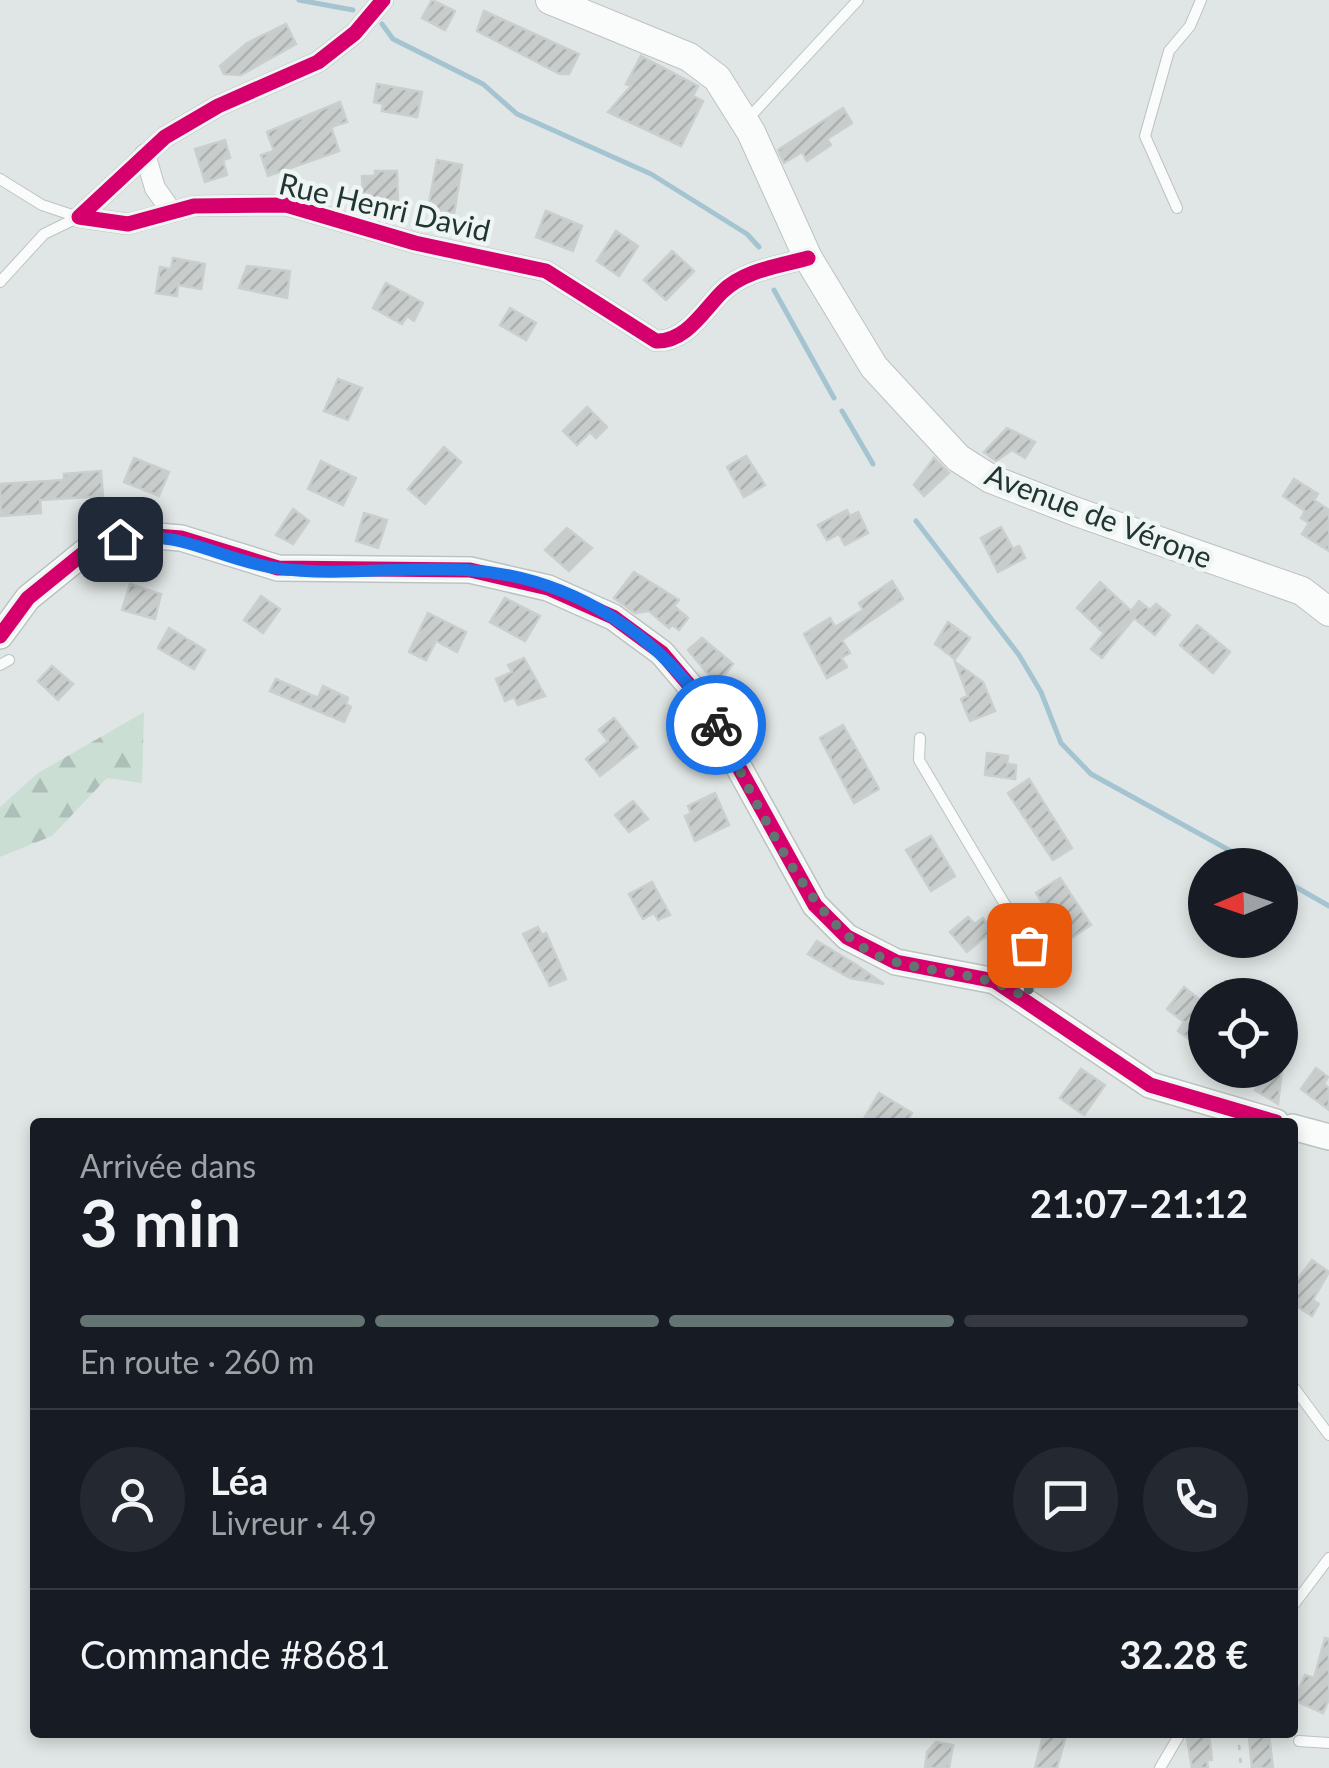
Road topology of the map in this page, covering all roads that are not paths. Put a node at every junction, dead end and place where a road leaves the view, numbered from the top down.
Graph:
1 (383, 0) edge
2 (550, 0) edge
3 (858, 0) edge
4 (1201, 0) edge
5 (746, 122) junction
6 (146, 154) junction
7 (0, 179) edge
8 (1177, 208) dead end
9 (172, 212) junction
10 (79, 217) junction
11 (808, 258) junction
12 (0, 282) edge
13 (1329, 612) edge
14 (3, 654) edge
15 (920, 738) dead end
16 (1026, 998) junction
17 (1262, 1118) edge
18 (1298, 1129) edge
19 (1329, 1137) edge
20 (1298, 1393) edge
21 (1329, 1435) edge
22 (1329, 1558) edge
23 (1298, 1599) edge
24 (1178, 1738) edge
25 (1300, 1741) dead end
26 (1329, 1744) edge
27 (1160, 1768) edge

1 - 6 street
2 - 5 main road, Avenue de Vérone
3 - 5 lane
4 - 8 lane
5 - 11 main road, Avenue de Vérone
6 - 9 street
6 - 10 street
7 - 10 lane
9 - 10 street, Rue Henri David
9 - 11 street, Rue Henri David
10 - 12 lane
11 - 13 main road, Avenue de Vérone
14 - 16 street
15 - 16 lane
16 - 17 street
18 - 19 street
20 - 21 lane
22 - 23 lane
24 - 27 lane
25 - 26 lane

